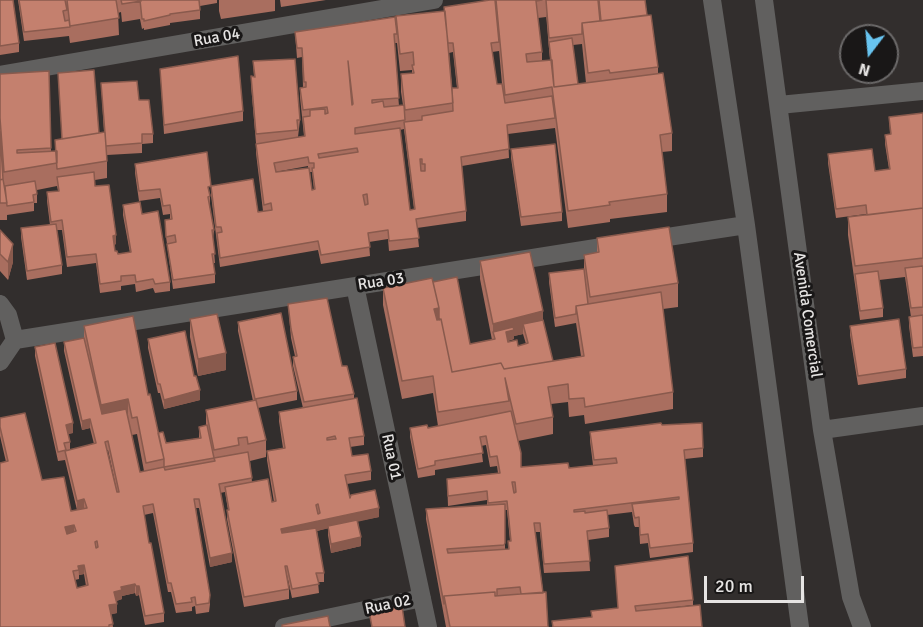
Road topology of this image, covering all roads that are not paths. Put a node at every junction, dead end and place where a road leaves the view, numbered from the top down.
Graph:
1 (435, 0) edge
2 (712, 0) edge
3 (764, 0) edge
4 (0, 75) edge
5 (923, 91) edge
6 (779, 105) junction
7 (746, 225) junction
8 (355, 286) junction
9 (0, 304) edge
10 (15, 340) junction
11 (0, 362) edge
12 (923, 416) edge
13 (822, 430) junction
14 (422, 598) junction
15 (284, 627) edge
16 (428, 627) edge
17 (800, 627) edge
18 (862, 627) edge

1 - 4 street, Rua 04
2 - 7 street
3 - 6 street, Avenida Comercial
5 - 6 street
6 - 13 street, Avenida Comercial
7 - 8 street, Rua 03
7 - 17 street
8 - 10 street, Rua 03
8 - 14 street, Rua 01
9 - 10 street
10 - 11 street
12 - 13 street
13 - 18 street, Avenida Comercial
14 - 15 street, Rua 02
14 - 16 street, Rua 01

